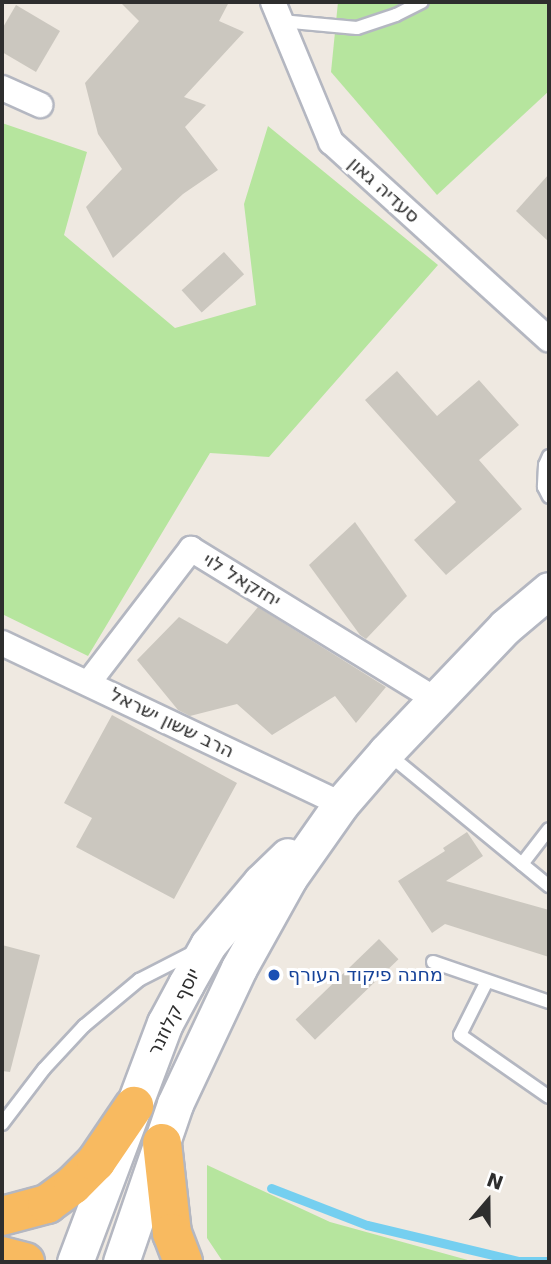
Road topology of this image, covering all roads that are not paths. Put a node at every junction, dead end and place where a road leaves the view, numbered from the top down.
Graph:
1 (422, 2) edge
2 (277, 11) edge
3 (2, 88) edge
4 (40, 106) dead end
5 (549, 340) edge
6 (549, 456) edge
7 (549, 497) edge
8 (549, 590) edge
9 (2, 643) edge
10 (89, 682) junction
11 (435, 699) junction
12 (386, 752) junction
13 (341, 804) junction
14 (549, 828) edge
15 (522, 864) junction
16 (549, 886) edge
17 (208, 945) junction
18 (433, 962) dead end
19 (487, 981) junction
20 (549, 1002) edge
21 (549, 1097) edge
22 (134, 1106) junction
23 (2, 1124) edge
24 (162, 1143) junction
25 (2, 1216) edge
26 (2, 1255) edge
27 (25, 1262) edge
28 (75, 1262) edge
29 (121, 1262) edge
30 (183, 1262) edge

1 - 2 lane
2 - 5 street, סעדיה גאון
3 - 4 street
6 - 7 lane
8 - 11 main road, יוסף קלוזנר
9 - 10 street, הרב ששון ישראל
10 - 11 street, יחזקאל לוי
10 - 13 street, הרב ששון ישראל
11 - 12 main road, יוסף קלוזנר
12 - 13 main road, יוסף קלוזנר
12 - 15 lane
13 - 17 main road, יוסף קלוזנר
13 - 24 main road, יוסף קלוזנר
14 - 15 lane
15 - 16 lane
17 - 22 main road, יוסף קלוזנר
17 - 23 lane
18 - 19 lane
19 - 20 lane
19 - 21 lane
22 - 25 highway
22 - 28 main road, יוסף קלוזנר
24 - 29 main road, יוסף קלוזנר
24 - 30 highway
26 - 27 highway

